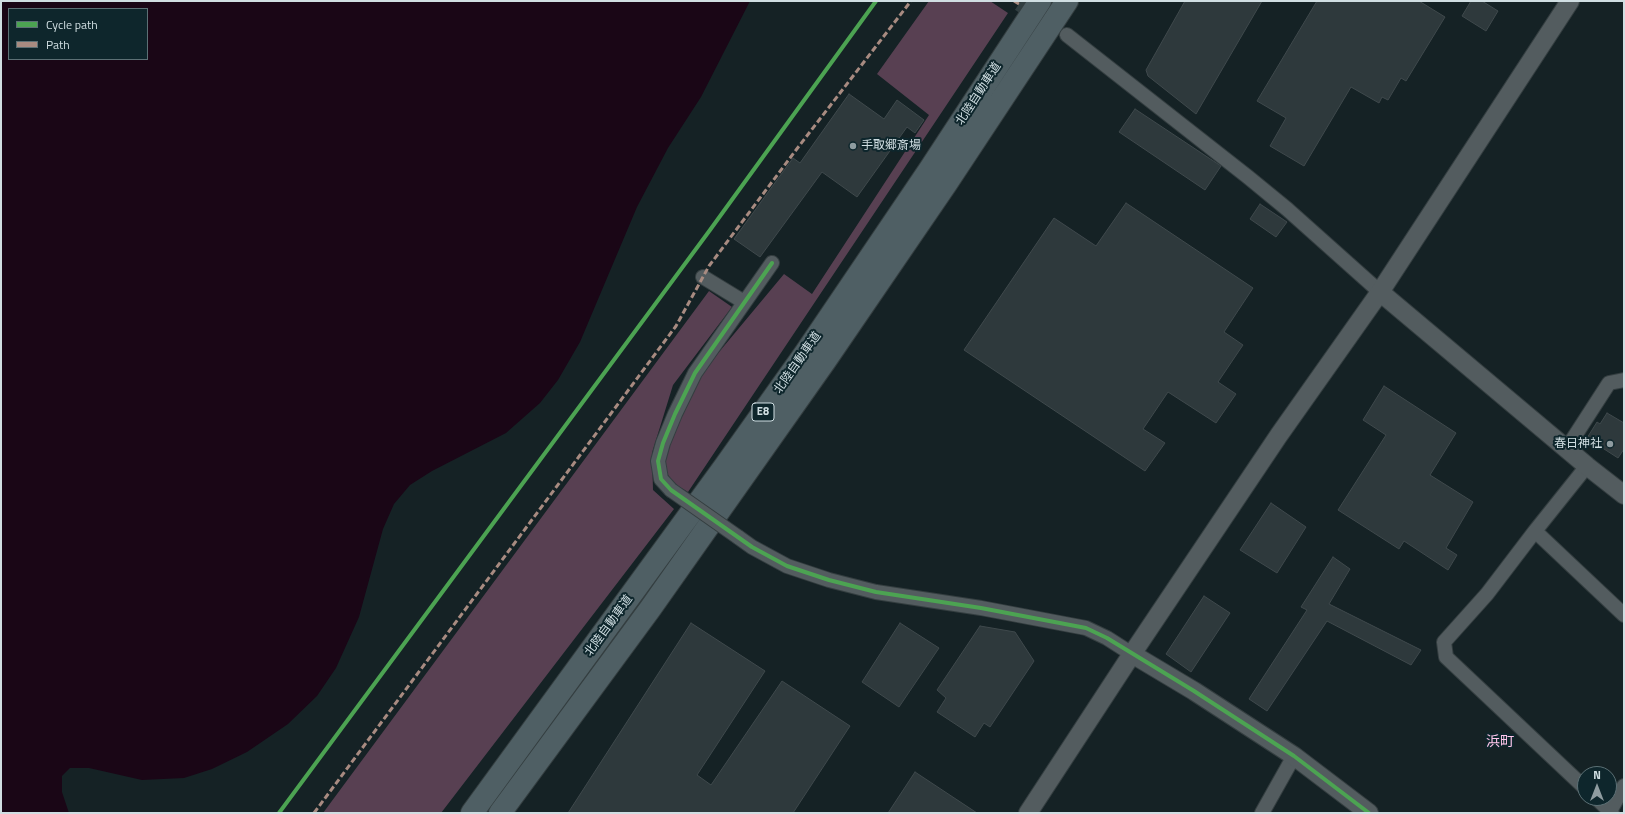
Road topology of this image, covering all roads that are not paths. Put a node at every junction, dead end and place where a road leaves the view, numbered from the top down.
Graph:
1 (1040, 1) edge
2 (1067, 1) edge
3 (1570, 1) edge
4 (1067, 35) dead end
5 (772, 262) dead end
6 (703, 277) dead end
7 (1380, 292) junction
8 (744, 302) junction
9 (1624, 380) edge
10 (1566, 448) junction
11 (1587, 466) junction
12 (1624, 495) edge
13 (1535, 532) junction
14 (1624, 615) edge
15 (1132, 654) junction
16 (1294, 756) junction
17 (1577, 780) edge
18 (1624, 786) edge
19 (1610, 812) edge
20 (472, 813) edge
21 (500, 813) edge
22 (1028, 813) edge
23 (1262, 813) edge
24 (1369, 813) edge

1 - 20 highway, 北陸自動車道 / E8
2 - 21 highway, 北陸自動車道 / E8
3 - 7 street
4 - 7 street
5 - 8 street
6 - 8 street
7 - 10 street
7 - 15 street
8 - 15 street, bridge
9 - 10 street
10 - 11 street
11 - 12 street
11 - 13 street
13 - 14 street
13 - 17 street
15 - 16 street
15 - 22 street
16 - 23 street
16 - 24 street
18 - 19 street

